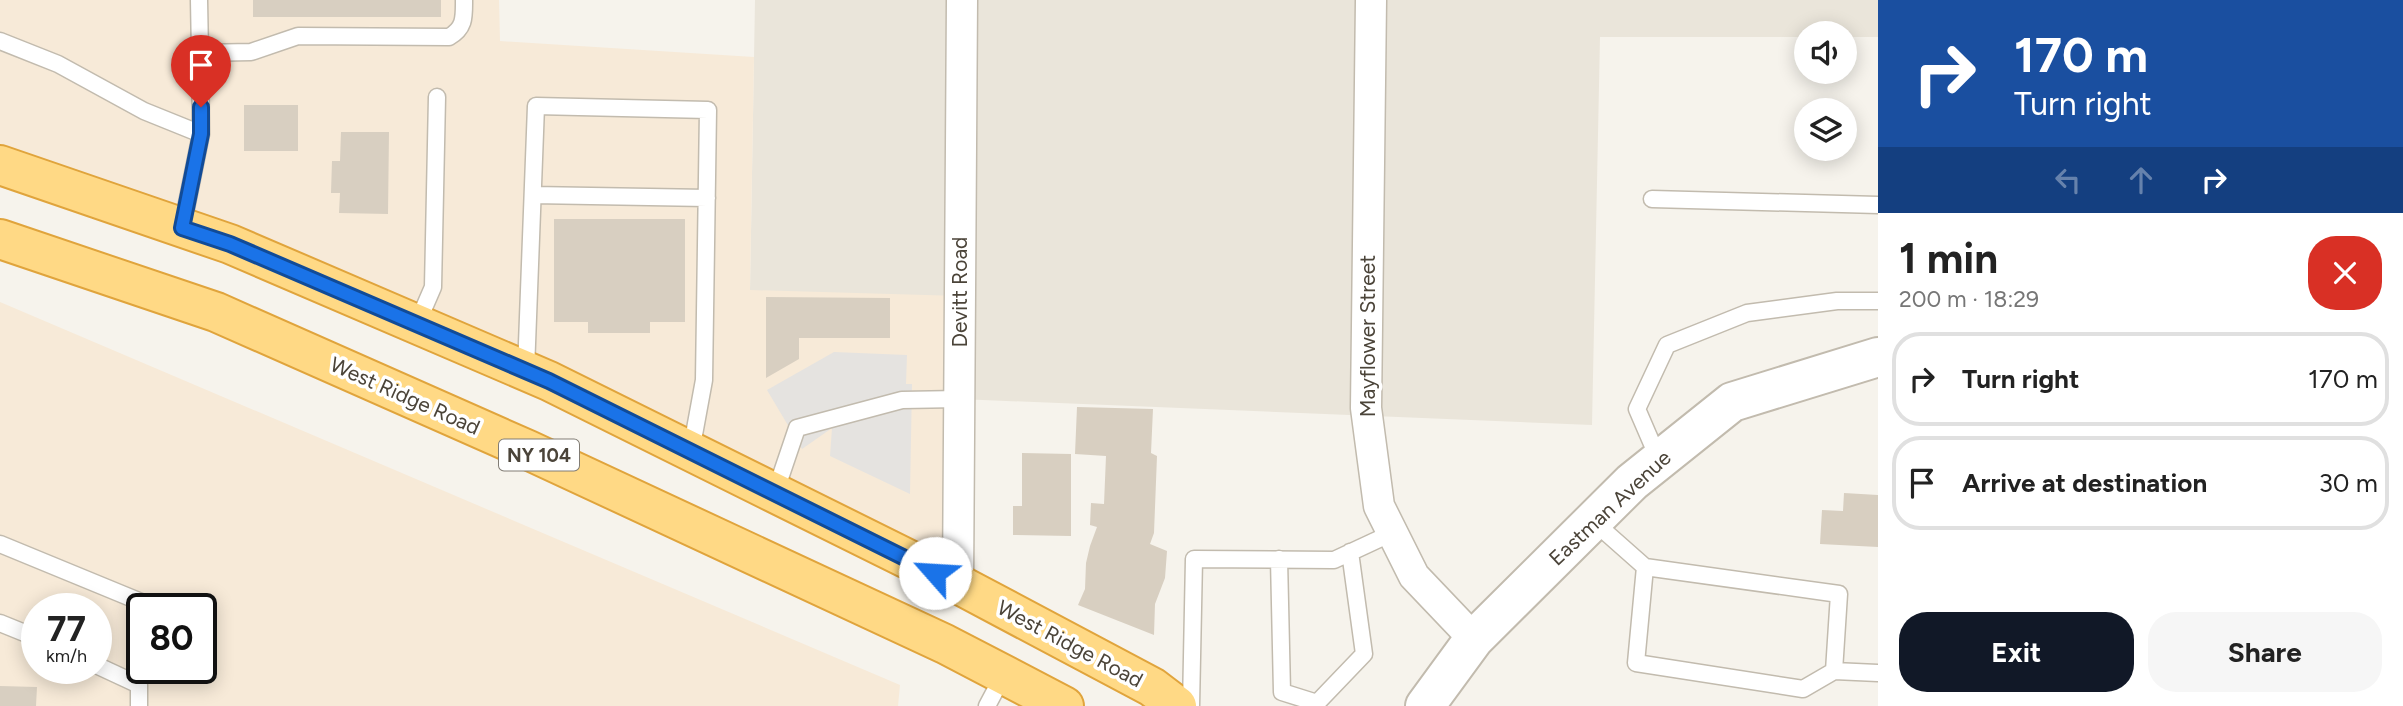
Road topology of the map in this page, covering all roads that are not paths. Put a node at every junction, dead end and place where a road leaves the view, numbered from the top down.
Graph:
1 (199, 0) edge
2 (464, 0) edge
3 (962, 0) edge
4 (1371, 0) edge
5 (0, 41) edge
6 (200, 53) junction
7 (438, 97) dead end
8 (201, 134) junction
9 (0, 165) edge
10 (533, 195) junction
11 (707, 198) junction
12 (1652, 200) dead end
13 (1878, 205) edge
14 (182, 228) junction
15 (0, 239) edge
16 (1878, 302) edge
17 (417, 324) junction
18 (1878, 357) edge
19 (526, 371) junction
20 (959, 399) junction
21 (691, 451) junction
22 (1659, 460) junction
23 (775, 493) junction
24 (1593, 521) junction
25 (1392, 533) junction
26 (0, 544) edge
27 (1350, 552) junction
28 (1279, 559) junction
29 (1645, 567) junction
30 (958, 584) junction
31 (126, 596) edge
32 (0, 623) edge
33 (21, 632) edge
34 (1474, 639) junction
35 (1834, 671) junction
36 (112, 672) edge
37 (1878, 673) edge
38 (995, 690) edge
39 (1060, 705) edge
40 (139, 706) edge
41 (1177, 706) edge
42 (1191, 706) edge
43 (1425, 706) edge

1 - 6 lane
2 - 6 lane
3 - 20 street, Devitt Road
4 - 25 street, Mayflower Street
5 - 8 lane
6 - 8 lane
7 - 17 lane
8 - 14 lane
9 - 14 highway, West Ridge Road
10 - 11 lane
10 - 11 lane
10 - 19 lane
11 - 21 lane
12 - 13 lane
14 - 17 highway, West Ridge Road
15 - 38 highway, West Ridge Road / NY 104
16 - 22 lane
17 - 19 highway, West Ridge Road
18 - 22 street, Eastman Avenue
19 - 21 highway, West Ridge Road
20 - 23 lane
20 - 30 street, Devitt Road
21 - 23 highway, West Ridge Road
22 - 24 street, Eastman Avenue
23 - 30 highway, West Ridge Road
24 - 29 lane
24 - 34 street, Eastman Avenue
25 - 27 lane
25 - 34 street, Mayflower Street
26 - 31 lane
27 - 28 lane
27 - 28 lane
28 - 42 lane
29 - 35 lane
29 - 35 lane
30 - 41 highway, West Ridge Road
32 - 33 lane
34 - 43 street, Eastman Avenue
35 - 37 lane
36 - 40 lane
38 - 39 highway, West Ridge Road / NY 104

